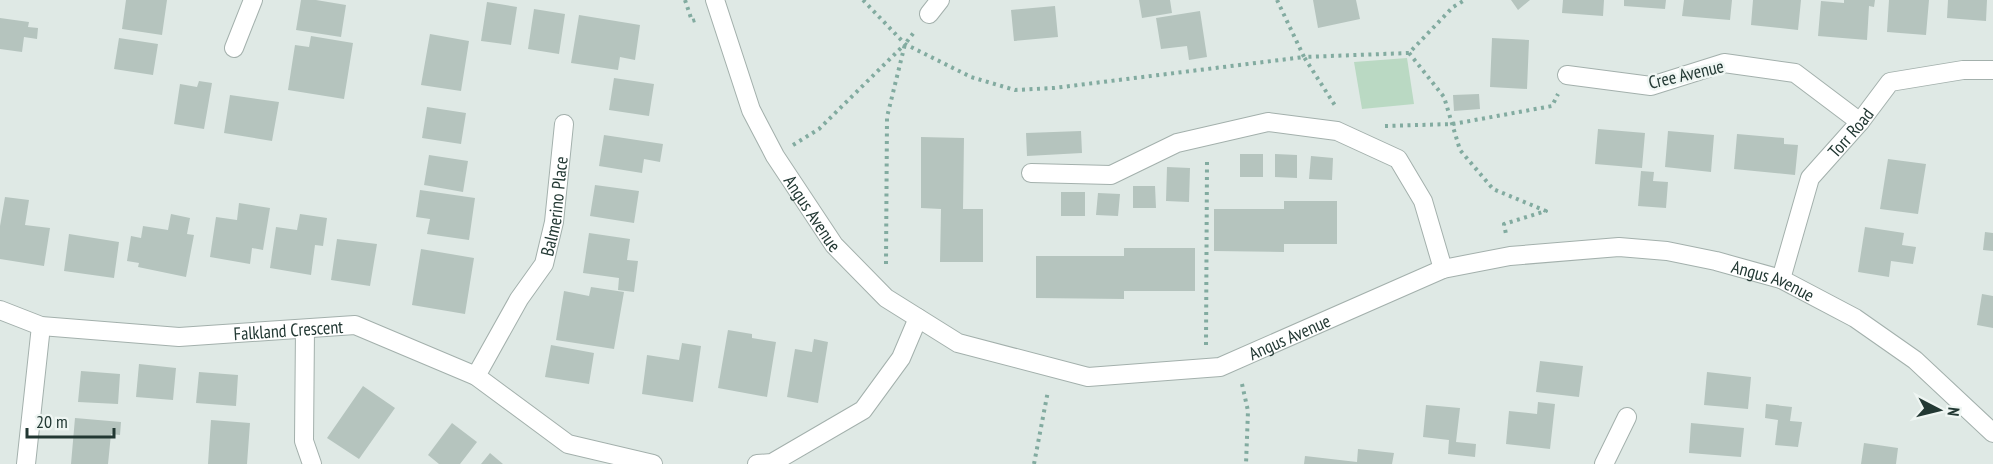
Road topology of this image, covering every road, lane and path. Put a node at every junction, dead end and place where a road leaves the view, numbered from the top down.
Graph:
1 (253, 0) edge
2 (716, 0) edge
3 (863, 0) edge
4 (1277, 0) edge
5 (1465, 0) edge
6 (934, 7) edge
7 (905, 45) junction
8 (234, 48) dead end
9 (1409, 52) junction
10 (1304, 57) junction
11 (1993, 70) edge
12 (1567, 75) joint
13 (1336, 107) dead end
14 (1860, 122) junction
15 (564, 124) dead end
16 (1453, 124) junction
17 (1384, 126) dead end
18 (1207, 136) junction
19 (775, 156) junction
20 (1031, 173) dead end
21 (1510, 256) junction
22 (1443, 269) junction
23 (1781, 279) junction
24 (886, 298) junction
25 (0, 310) edge
26 (918, 318) junction
27 (41, 326) junction
28 (305, 329) junction
29 (1238, 359) junction
30 (1053, 368) junction
31 (1205, 368) junction
32 (476, 376) junction
33 (1627, 417) dead end
34 (1993, 433) edge
35 (26, 464) edge
36 (312, 464) edge
37 (654, 464) edge
38 (757, 464) edge
39 (1034, 464) edge
40 (1246, 464) edge
41 (1604, 464) edge

1 - 8 street
2 - 19 street, Angus Avenue
3 - 7 path
4 - 10 path
5 - 9 path
6 - 7 path
7 - 10 path
7 - 19 path
7 - 24 path
9 - 10 path
9 - 16 path
10 - 13 path
11 - 14 street, Torr Road
12 - 14 street, Cree Avenue
12 - 16 path
14 - 23 street, Torr Road
15 - 32 street, Balmerino Place
16 - 17 path
16 - 21 path
18 - 20 street
18 - 22 street
18 - 31 path
19 - 24 street, Angus Avenue
21 - 22 street, Angus Avenue
21 - 23 street, Angus Avenue
22 - 29 street, Angus Avenue
23 - 34 street, Angus Avenue
24 - 26 street, Angus Avenue
25 - 27 street, Falkland Crescent
26 - 30 street, Angus Avenue
26 - 38 street
27 - 28 street, Falkland Crescent
27 - 35 street
28 - 32 street, Falkland Crescent
28 - 36 street
29 - 31 street, Angus Avenue
29 - 40 path
30 - 31 street, Angus Avenue
30 - 39 path
32 - 37 street, Falkland Crescent
33 - 41 street

